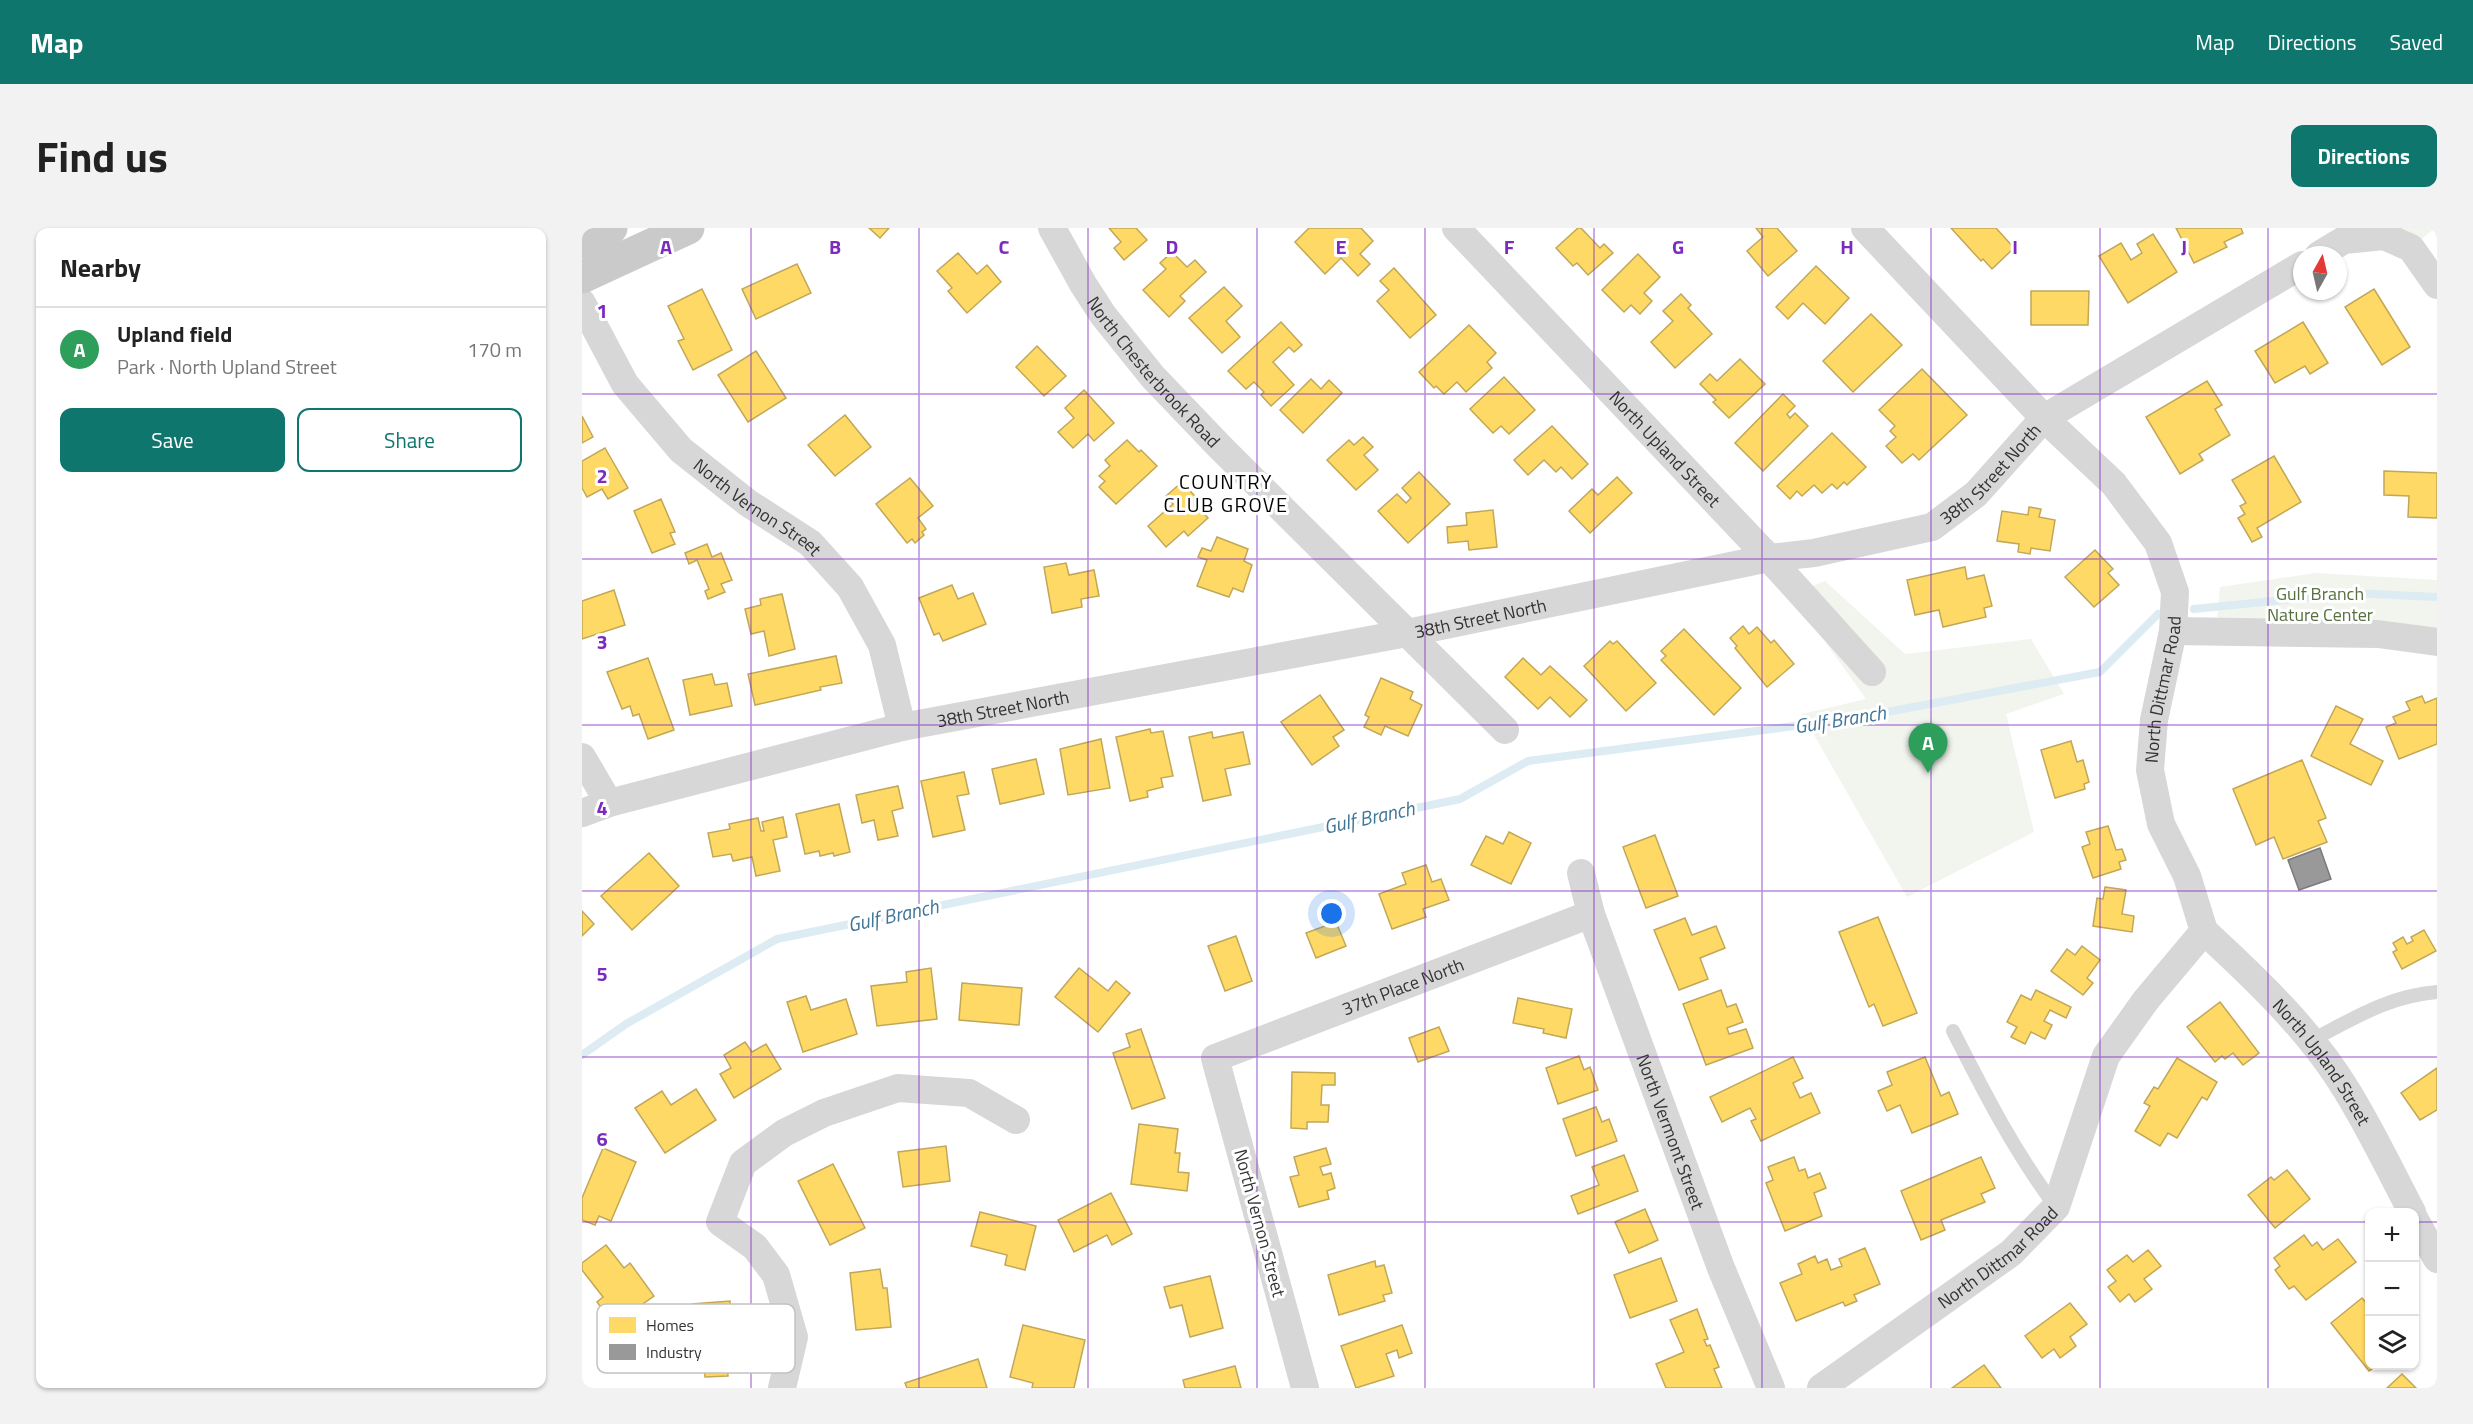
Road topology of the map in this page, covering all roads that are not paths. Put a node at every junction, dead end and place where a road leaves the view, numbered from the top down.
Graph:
1 (611, 228) edge
2 (688, 228) edge
3 (1052, 228) edge
4 (1456, 228) edge
5 (1865, 228) edge
6 (582, 242) edge
7 (2334, 246) edge
8 (2293, 270) edge
9 (582, 277) edge
10 (2437, 285) edge
11 (582, 303) edge
12 (2044, 418) junction
13 (1770, 558) junction
14 (2173, 631) junction
15 (1407, 633) junction
16 (2437, 642) edge
17 (1872, 672) dead end
18 (902, 727) junction
19 (1505, 730) dead end
20 (582, 756) edge
21 (609, 803) junction
22 (582, 813) edge
23 (1581, 873) dead end
24 (1591, 914) junction
25 (2204, 931) junction
26 (2437, 992) edge
27 (1953, 1031) dead end
28 (2310, 1041) junction
29 (1215, 1058) joint
30 (1016, 1120) dead end
31 (2056, 1208) junction
32 (2410, 1208) edge
33 (2419, 1225) edge
34 (2437, 1259) edge
35 (784, 1304) edge
36 (786, 1373) edge
37 (782, 1388) edge
38 (1305, 1388) edge
39 (1771, 1388) edge
40 (1821, 1388) edge

1 - 6 main road
2 - 9 main road
3 - 15 street, North Chesterbrook Road
4 - 13 street, North Upland Street
5 - 12 street, North Dittmar Road
7 - 10 street
8 - 12 street, 38th Street North
11 - 18 street, North Vernon Street
12 - 13 street, 38th Street North
12 - 14 street, North Dittmar Road
13 - 15 street, 38th Street North
13 - 17 street, North Upland Street
14 - 16 street
14 - 25 street, North Dittmar Road
15 - 18 street, 38th Street North
15 - 19 street, North Chesterbrook Road
18 - 21 street, 38th Street North
20 - 21 street
21 - 22 street, 38th Street North
23 - 24 street, North Vermont Street
24 - 29 street, 37th Place North
24 - 39 street, North Vermont Street
25 - 28 street, North Upland Street
25 - 31 street, North Dittmar Road
26 - 28 lane
27 - 31 lane
28 - 32 street, North Upland Street
29 - 38 street, North Vernon Street
30 - 35 street
31 - 40 street, North Dittmar Road
33 - 34 street
36 - 37 street

